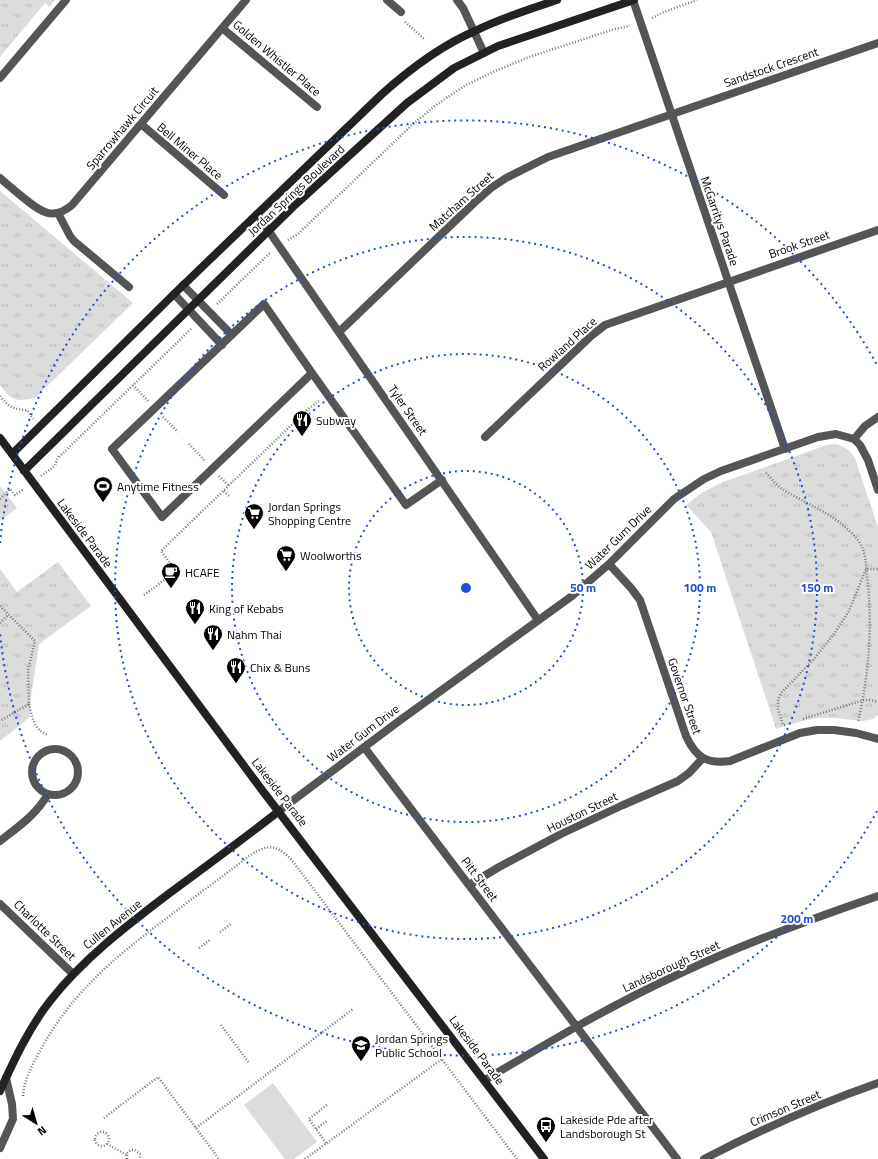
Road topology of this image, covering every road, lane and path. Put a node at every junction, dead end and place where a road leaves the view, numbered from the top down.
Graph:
1 (66, 0) edge
2 (246, 0) edge
3 (387, 0) edge
4 (457, 0) edge
5 (557, 0) edge
6 (633, 0) edge
7 (697, 0) edge
8 (401, 12) joint
9 (649, 19) dead end
10 (631, 26) dead end
11 (222, 28) junction
12 (474, 31) junction
13 (424, 39) dead end
14 (878, 43) edge
15 (484, 53) junction
16 (0, 78) edge
17 (317, 107) dead end
18 (671, 114) junction
19 (140, 124) junction
20 (0, 178) edge
21 (224, 195) dead end
22 (58, 213) junction
23 (257, 214) junction
24 (878, 230) edge
25 (269, 231) junction
26 (287, 240) dead end
27 (271, 252) dead end
28 (728, 282) junction
29 (183, 285) junction
30 (129, 287) dead end
31 (174, 294) junction
32 (198, 300) junction
33 (189, 309) junction
34 (209, 312) junction
35 (200, 321) junction
36 (339, 332) junction
37 (232, 335) junction
38 (222, 345) junction
39 (312, 373) junction
40 (133, 385) junction
41 (0, 396) edge
42 (321, 400) dead end
43 (150, 402) dead end
44 (161, 415) dead end
45 (32, 417) dead end
46 (878, 417) edge
47 (178, 432) dead end
48 (485, 437) dead end
49 (0, 438) edge
50 (854, 439) junction
51 (189, 444) dead end
52 (785, 449) junction
53 (55, 451) dead end
54 (12, 454) junction
55 (59, 456) junction
56 (207, 463) dead end
57 (51, 469) dead end
58 (24, 471) junction
59 (766, 473) dead end
60 (217, 474) dead end
61 (442, 480) junction
62 (228, 486) junction
63 (878, 490) edge
64 (20, 491) dead end
65 (224, 491) junction
66 (229, 496) dead end
67 (0, 499) edge
68 (609, 564) junction
69 (866, 569) junction
70 (878, 569) edge
71 (144, 595) dead end
72 (0, 606) edge
73 (8, 615) junction
74 (538, 620) junction
75 (0, 623) edge
76 (864, 700) junction
77 (878, 702) edge
78 (29, 704) junction
79 (0, 721) edge
80 (798, 721) dead end
81 (858, 722) dead end
82 (790, 723) dead end
83 (48, 735) dead end
84 (878, 739) edge
85 (364, 747) junction
86 (702, 759) junction
87 (48, 794) junction
88 (279, 811) junction
89 (0, 841) edge
90 (267, 843) dead end
91 (270, 846) junction
92 (469, 885) junction
93 (878, 896) edge
94 (0, 904) edge
95 (231, 924) dead end
96 (220, 932) dead end
97 (210, 940) dead end
98 (199, 948) dead end
99 (73, 974) junction
100 (354, 1009) dead end
101 (221, 1025) dead end
102 (576, 1026) junction
103 (442, 1059) junction
104 (249, 1063) dead end
105 (6, 1078) junction
106 (485, 1080) junction
107 (878, 1083) edge
108 (0, 1091) edge
109 (23, 1100) dead end
110 (328, 1104) dead end
111 (104, 1118) dead end
112 (328, 1120) dead end
113 (196, 1128) junction
114 (316, 1129) junction
115 (326, 1143) junction
116 (107, 1144) junction
117 (0, 1148) edge
118 (127, 1157) edge
119 (140, 1159) edge
120 (219, 1159) edge
121 (305, 1159) edge
122 (517, 1159) edge
123 (544, 1159) edge
124 (677, 1159) edge
125 (704, 1159) edge

1 - 16 street
2 - 11 street, Sparrowhawk Circuit
3 - 8 street
4 - 12 street
5 - 12 street, Jordan Springs Boulevard
6 - 15 street, Jordan Springs Boulevard
6 - 18 street, McGarritys Parade
7 - 9 path
8 - 13 path
10 - 26 path
11 - 17 street, Golden Whistler Place
11 - 19 street, Sparrowhawk Circuit
12 - 15 street
12 - 23 street, Jordan Springs Boulevard
14 - 18 street, Sandstock Crescent
15 - 25 street, Jordan Springs Boulevard
18 - 28 street, McGarritys Parade
18 - 36 street, Matcham Street
19 - 21 street, Bell Miner Place
19 - 22 street, Sparrowhawk Circuit
20 - 22 street
22 - 30 street
23 - 25 street, Tyler Street
23 - 29 street, Jordan Springs Boulevard
24 - 28 street, Brook Street
25 - 32 street, Jordan Springs Boulevard
25 - 36 street, Tyler Street
27 - 34 path
28 - 48 street, Rowland Place
28 - 52 street, McGarritys Parade
29 - 31 street, Jordan Springs Boulevard
29 - 32 street
31 - 33 street
31 - 54 street, Jordan Springs Boulevard
32 - 33 street, Jordan Springs Boulevard
32 - 34 street
33 - 35 street
33 - 58 street, Jordan Springs Boulevard
34 - 37 street
35 - 38 street
35 - 40 path
36 - 61 street, Tyler Street
37 - 38 street
37 - 39 street
38 - 39 street
39 - 61 street
40 - 43 path
40 - 55 path
41 - 45 path
42 - 62 path
44 - 47 path
46 - 50 street
49 - 54 street, Lakeside Parade
50 - 52 street, Water Gum Drive
50 - 63 street
51 - 56 path
52 - 68 street, Water Gum Drive
53 - 55 path
54 - 58 street, Lakeside Parade
55 - 57 path
58 - 88 street, Lakeside Parade
59 - 69 path
60 - 62 path
61 - 74 street, Tyler Street
62 - 65 path
64 - 67 path
65 - 66 path
65 - 71 path
68 - 74 street, Water Gum Drive
68 - 86 street, Governor Street
69 - 70 path
69 - 76 path
69 - 82 path
72 - 73 path
73 - 75 path
73 - 78 path
74 - 85 street, Water Gum Drive
76 - 77 path
76 - 80 path
76 - 81 path
78 - 79 path
78 - 83 path
84 - 86 street
85 - 88 street, Water Gum Drive
85 - 92 street, Pitt Street
86 - 92 street, Houston Street
87 - 87 street
87 - 89 street
88 - 99 street, Cullen Avenue
88 - 106 street, Lakeside Parade
90 - 91 path
91 - 103 path
91 - 109 path
92 - 102 street, Pitt Street
93 - 102 street, Landsborough Street
94 - 99 street, Charlotte Street
95 - 96 path
97 - 98 path
99 - 105 street, Cullen Avenue
100 - 113 path
101 - 104 path
102 - 106 street, Landsborough Street
102 - 124 street, Pitt Street
103 - 115 path
103 - 122 path
105 - 108 street, Cullen Avenue
105 - 117 street
106 - 123 street, Lakeside Parade
107 - 125 street, Crimson Street
110 - 114 path
111 - 113 path
112 - 114 path
113 - 120 path
114 - 115 path
115 - 121 path
116 - 116 path
116 - 118 path
118 - 119 path

